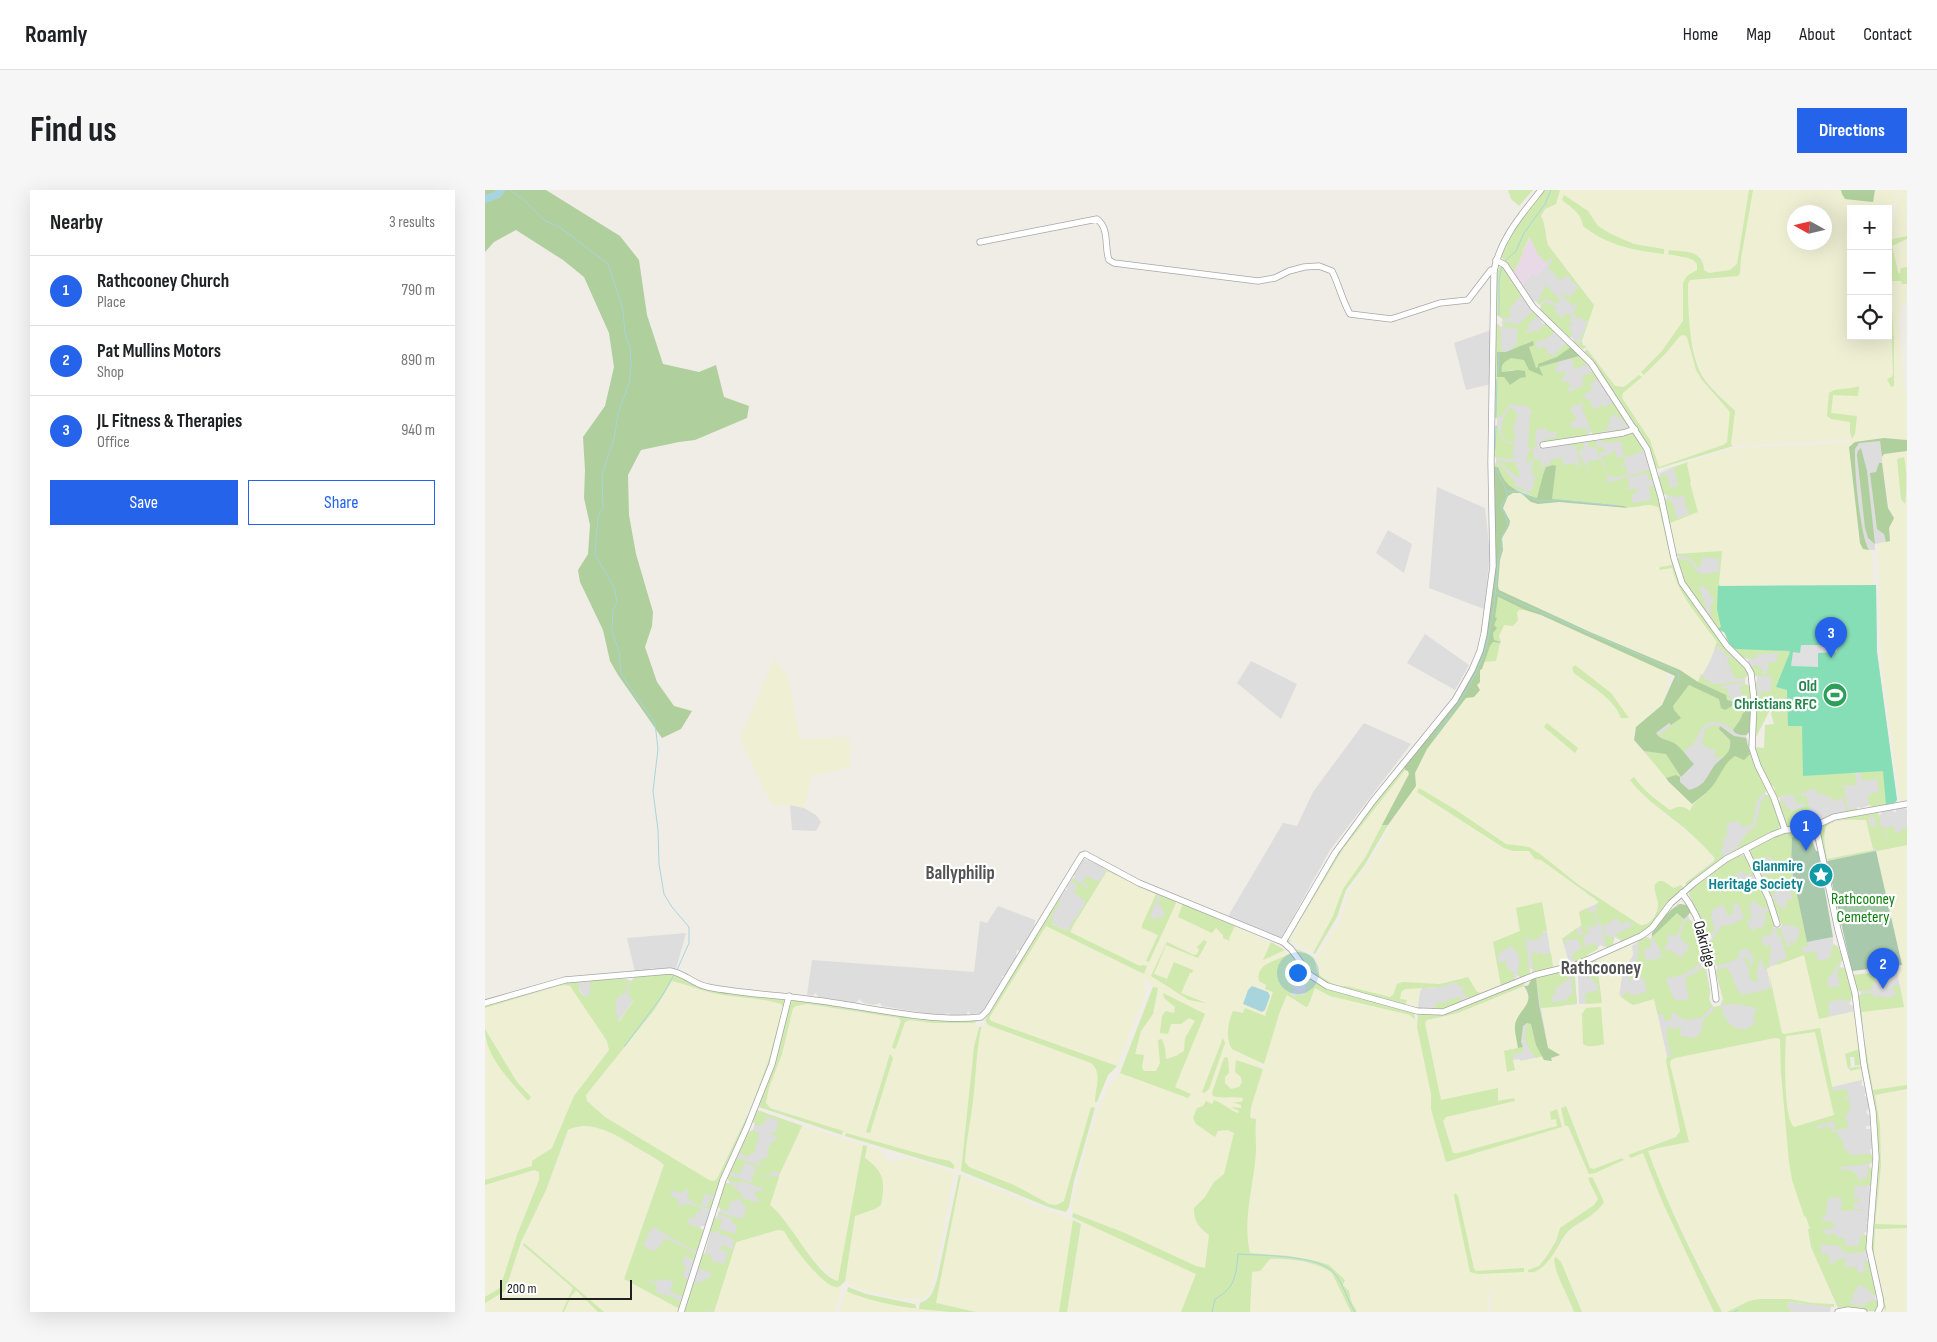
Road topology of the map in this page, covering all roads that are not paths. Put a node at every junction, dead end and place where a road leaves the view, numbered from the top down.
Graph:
1 (1541, 190) edge
2 (980, 242) dead end
3 (1496, 260) junction
4 (1494, 271) junction
5 (1635, 429) junction
6 (1543, 445) dead end
7 (1907, 804) edge
8 (1816, 826) junction
9 (1785, 830) junction
10 (1745, 849) junction
11 (1682, 894) junction
12 (1777, 924) dead end
13 (1283, 942) junction
14 (789, 996) junction
15 (1716, 999) dead end
16 (485, 1003) edge
17 (681, 1312) edge
18 (1838, 1312) edge
19 (1865, 1312) edge
20 (1878, 1312) edge

1 - 3 street
2 - 4 street
3 - 4 street
3 - 5 street
4 - 13 street
5 - 6 street
5 - 9 street
7 - 8 street
8 - 9 street
8 - 20 street
9 - 10 street
10 - 11 street
10 - 12 street
11 - 13 street
11 - 15 street, Oakridge
13 - 14 street
14 - 16 street
14 - 17 street
18 - 19 street

